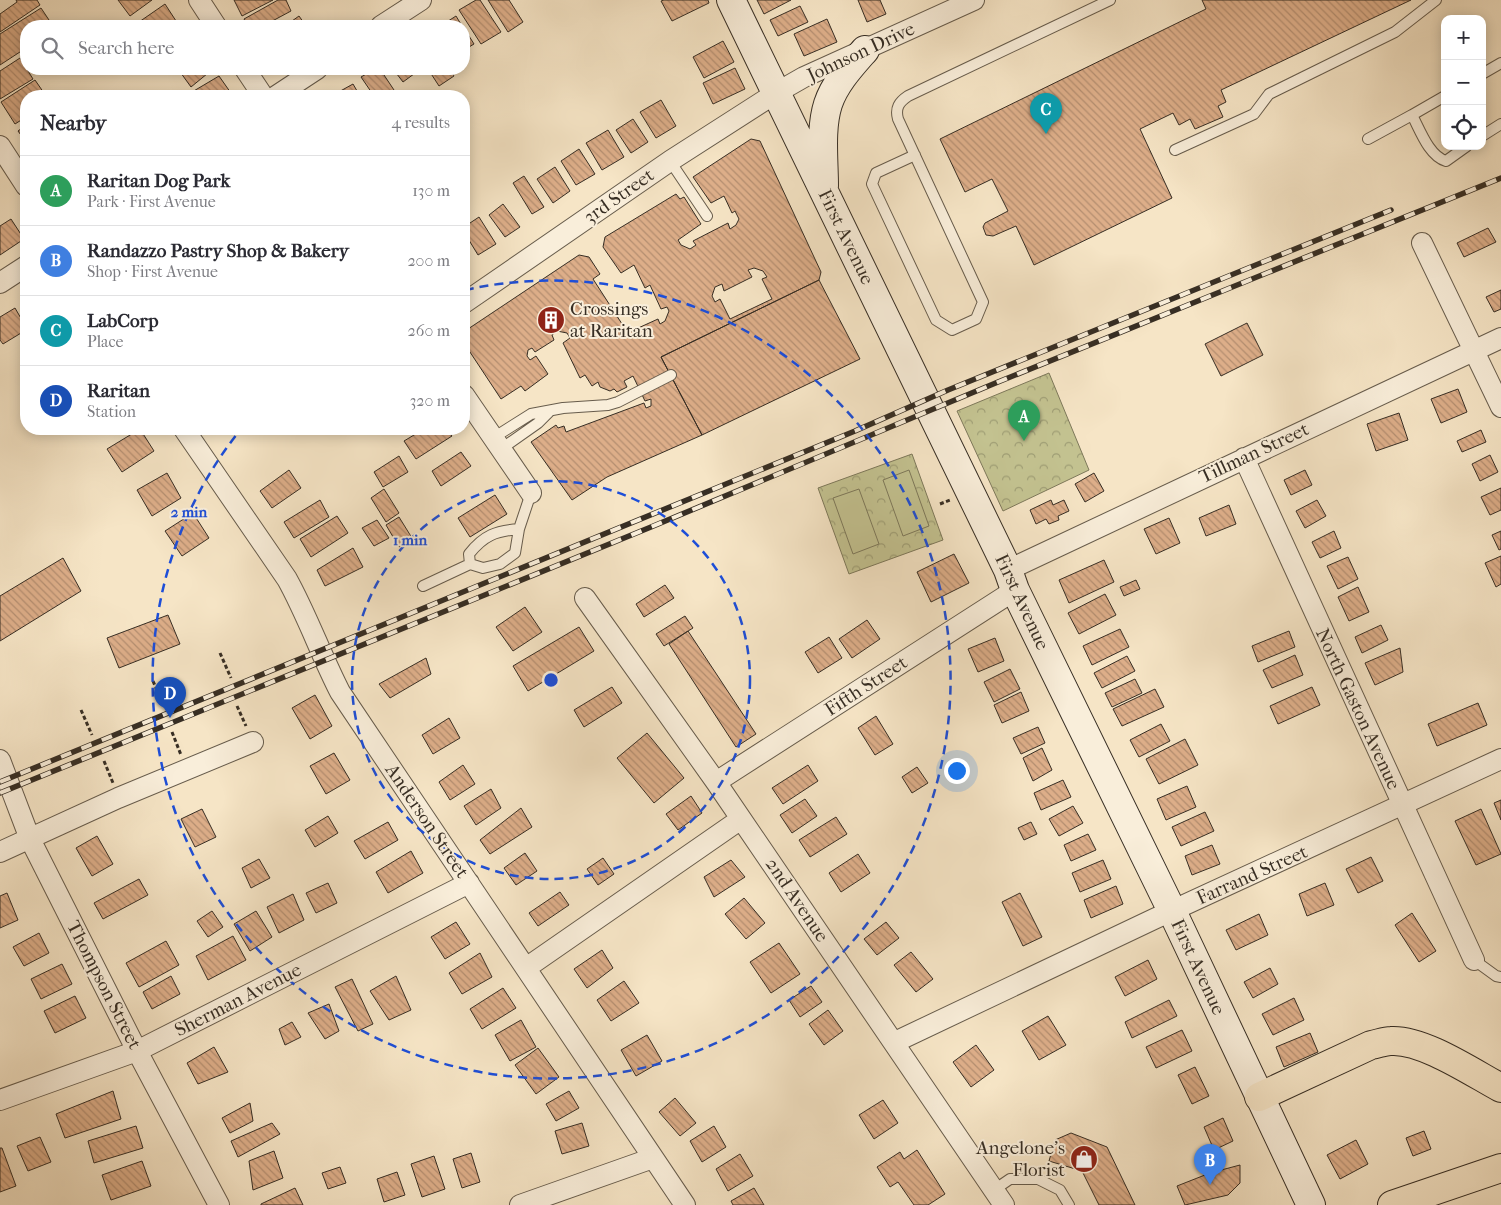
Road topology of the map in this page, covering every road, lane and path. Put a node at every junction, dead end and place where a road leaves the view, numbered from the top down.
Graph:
1 (199, 0) edge
2 (420, 0) edge
3 (731, 0) edge
4 (974, 0) edge
5 (1110, 0) edge
6 (1436, 0) edge
7 (212, 20) edge
8 (390, 20) edge
9 (865, 50) junction
10 (1501, 63) edge
11 (1486, 72) edge
12 (249, 75) edge
13 (308, 75) edge
14 (259, 90) edge
15 (285, 90) edge
16 (776, 93) junction
17 (1441, 98) edge
18 (1412, 115) junction
19 (1501, 124) edge
20 (1486, 133) edge
21 (1368, 139) dead end
22 (0, 146) edge
23 (1175, 150) dead end
24 (1462, 150) edge
25 (915, 155) junction
26 (670, 161) junction
27 (20, 177) edge
28 (824, 192) junction
29 (707, 216) dead end
30 (1422, 243) dead end
31 (20, 270) edge
32 (0, 283) edge
33 (470, 299) edge
34 (1501, 338) edge
35 (1474, 350) junction
36 (670, 375) dead end
37 (470, 404) edge
38 (1501, 407) edge
39 (188, 435) edge
40 (497, 443) junction
41 (1244, 458) junction
42 (531, 493) joint
43 (952, 498) dead end
44 (940, 504) dead end
45 (520, 529) junction
46 (470, 564) junction
47 (1012, 580) junction
48 (422, 586) dead end
49 (585, 598) dead end
50 (220, 653) dead end
51 (230, 678) dead end
52 (153, 681) dead end
53 (164, 706) dead end
54 (237, 706) dead end
55 (81, 710) dead end
56 (172, 732) dead end
57 (92, 735) dead end
58 (252, 742) joint
59 (0, 760) edge
60 (1501, 760) edge
61 (104, 761) dead end
62 (187, 769) junction
63 (716, 782) junction
64 (118, 798) junction
65 (1403, 806) junction
66 (741, 819) junction
67 (30, 840) junction
68 (0, 852) edge
69 (469, 883) junction
70 (1172, 911) junction
71 (1474, 960) joint
72 (526, 968) junction
73 (1501, 977) edge
74 (895, 1042) junction
75 (138, 1051) junction
76 (1501, 1088) edge
77 (1259, 1097) junction
78 (0, 1100) edge
79 (653, 1158) junction
80 (1501, 1168) edge
81 (999, 1197) edge
82 (219, 1205) edge
83 (520, 1205) edge
84 (685, 1205) edge
85 (1069, 1205) edge
86 (1311, 1205) edge
87 (1392, 1205) edge

1 - 7 street
2 - 8 street
3 - 16 street, First Avenue
4 - 9 street, Johnson Drive
5 - 25 lane
6 - 23 lane
9 - 16 street, Johnson Drive
9 - 28 street
10 - 11 lane
12 - 14 street
13 - 15 street
16 - 26 street, 3rd Street
16 - 28 street, First Avenue
17 - 18 lane
18 - 21 lane
18 - 24 lane
19 - 20 lane
22 - 27 street
25 - 25 lane
26 - 29 lane
26 - 33 street, 3rd Street
28 - 47 street, First Avenue
30 - 35 street
31 - 32 street
34 - 35 street, Tillman Street
35 - 38 street
35 - 41 street, Tillman Street
36 - 40 lane
37 - 40 street
39 - 69 street, Anderson Street
40 - 42 street
41 - 47 street, Tillman Street
41 - 65 street, North Gaston Avenue
42 - 45 lane
43 - 44 path
45 - 46 lane
45 - 46 lane
46 - 48 lane
47 - 63 street, Fifth Street
47 - 70 street, First Avenue
49 - 63 street, 2nd Avenue
50 - 51 path
52 - 53 path
54 - 58 path
55 - 57 path
56 - 62 path
58 - 62 street
59 - 67 street, Thompson Street
60 - 65 street, Farrand Street
61 - 64 path
62 - 64 street
63 - 66 street, 2nd Avenue
64 - 67 street
65 - 70 street, Farrand Street
65 - 71 street, North Gaston Avenue
66 - 72 street
66 - 74 street, 2nd Avenue
67 - 68 street
67 - 75 street, Thompson Street
69 - 72 street, Anderson Street
69 - 75 street, Sherman Avenue
70 - 74 street, Farrand Street
70 - 77 street, First Avenue
71 - 73 lane
72 - 79 street, Anderson Street
74 - 81 street, 2nd Avenue
75 - 78 street, Sherman Avenue
75 - 82 street, Thompson Street
76 - 77 highway
77 - 86 street, First Avenue
79 - 83 street
79 - 84 street, Anderson Street
80 - 87 highway
81 - 85 lane

